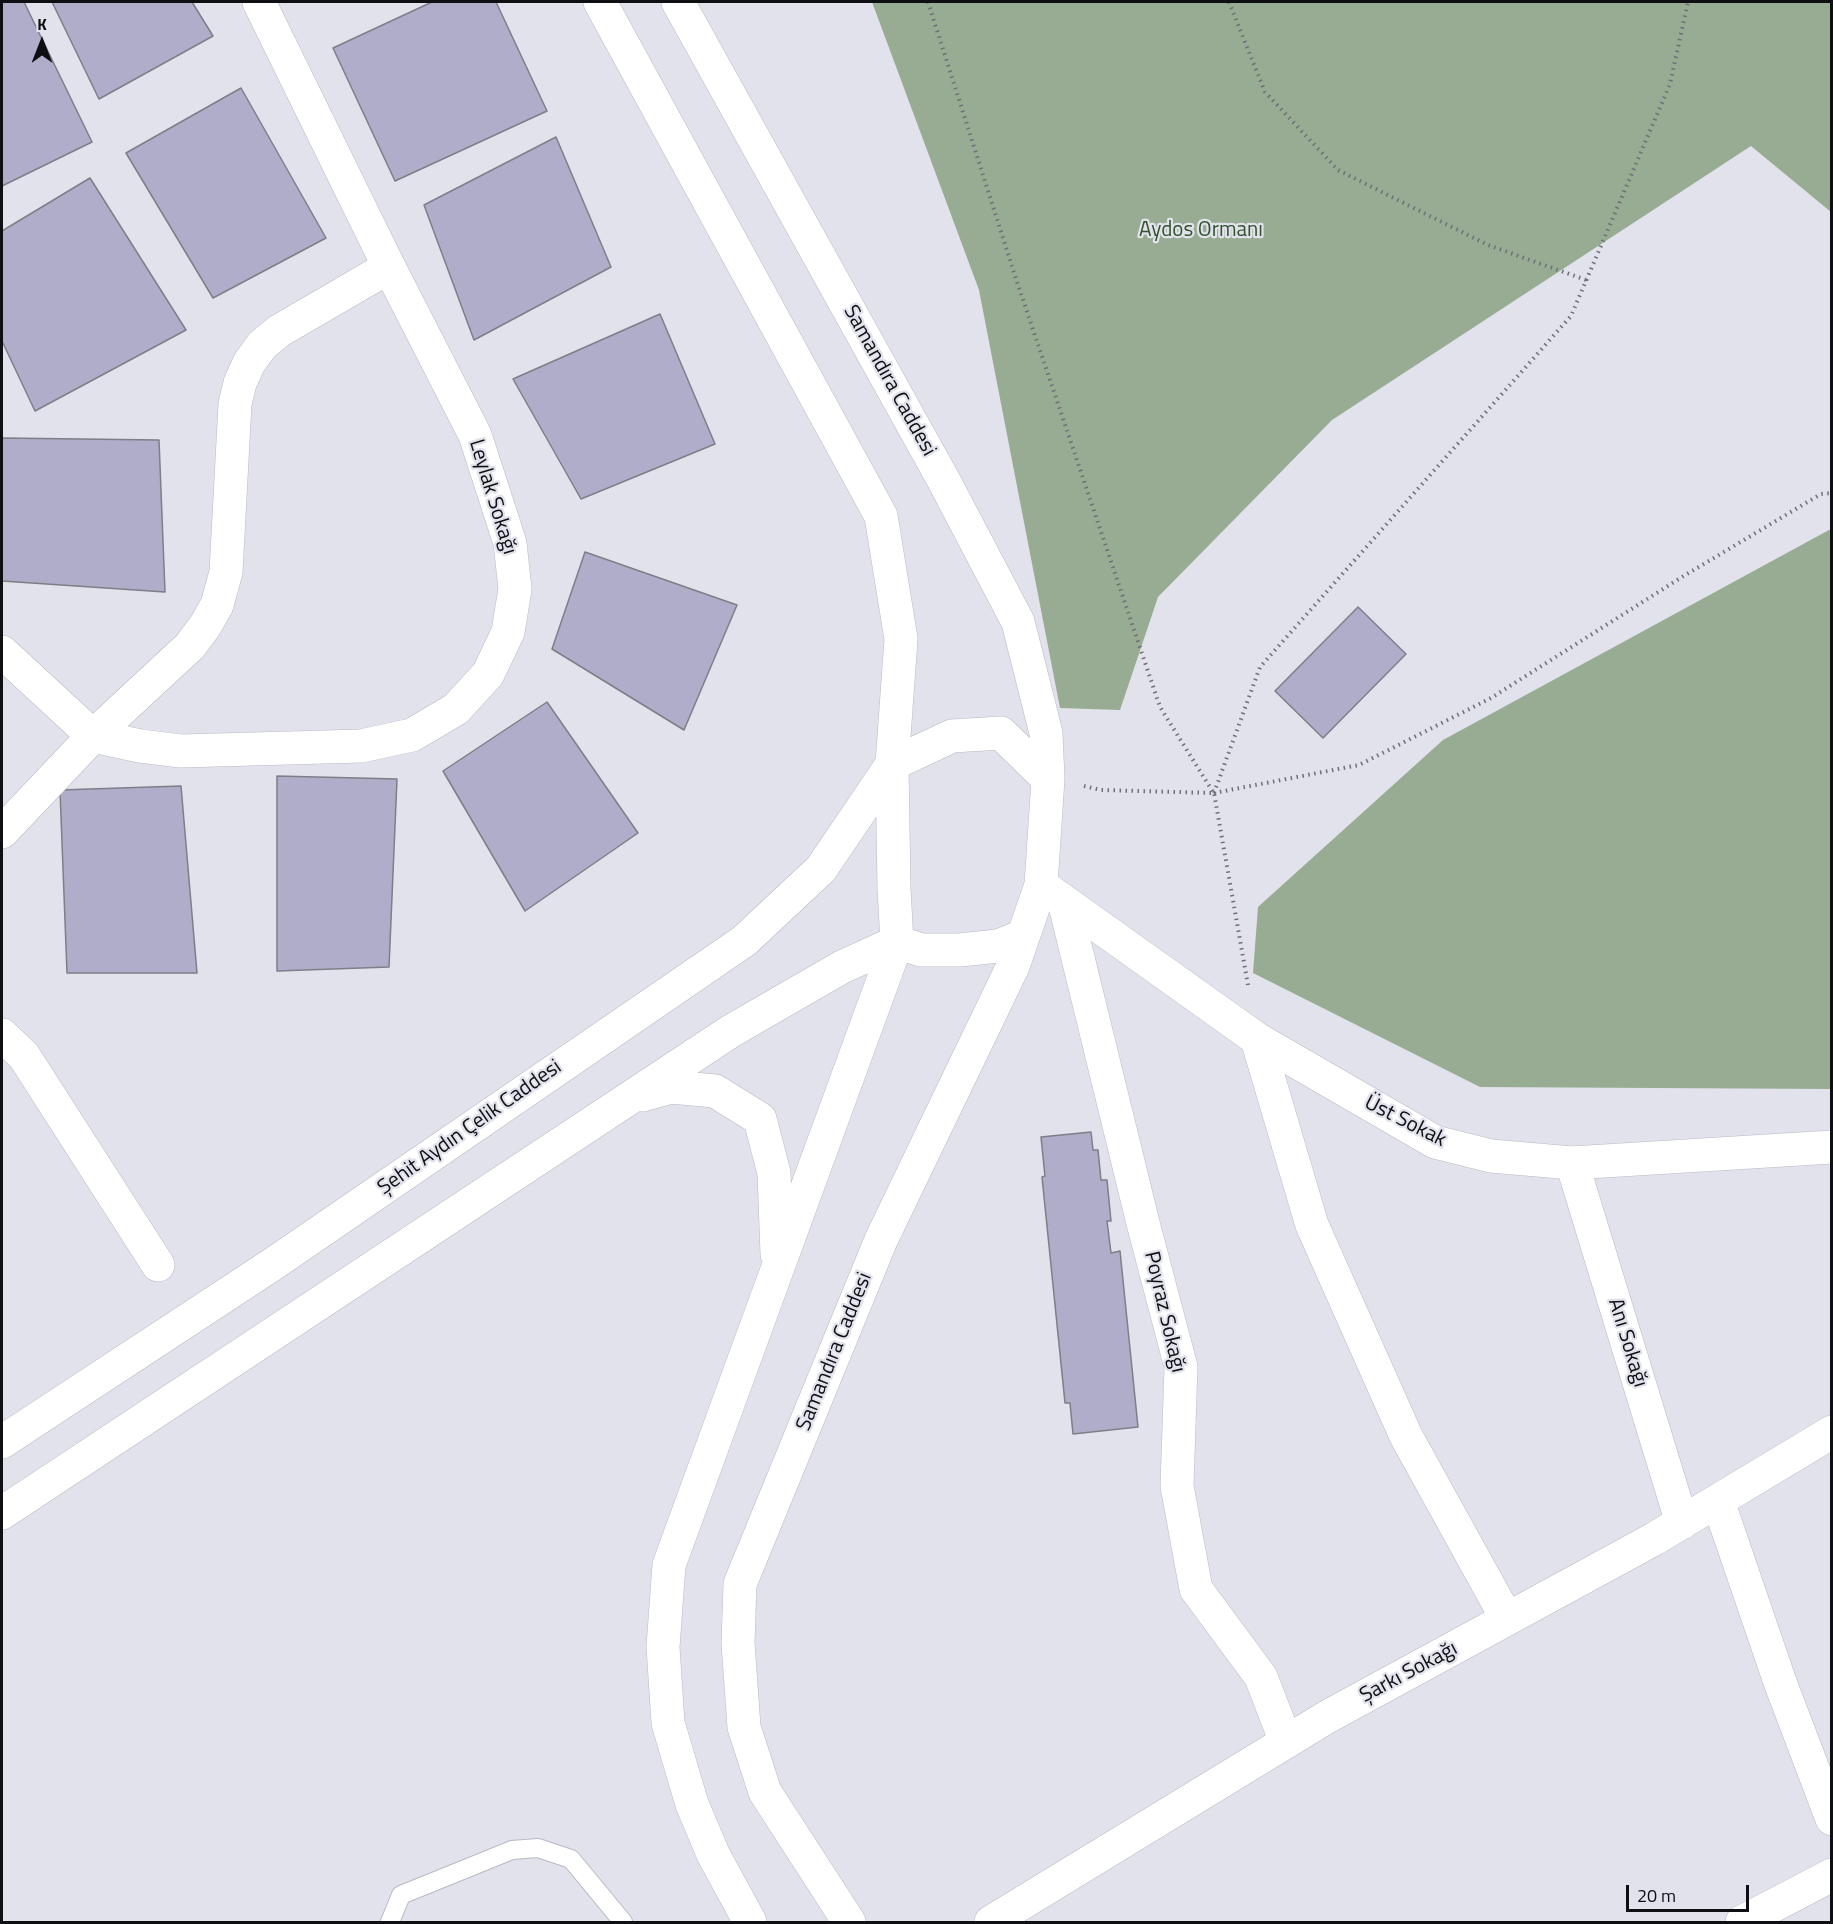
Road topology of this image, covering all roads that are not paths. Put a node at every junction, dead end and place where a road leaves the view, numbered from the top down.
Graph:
1 (259, 2) edge
2 (600, 2) edge
3 (678, 2) edge
4 (388, 267) junction
5 (2, 652) edge
6 (93, 736) junction
7 (892, 764) junction
8 (1048, 779) junction
9 (2, 832) edge
10 (1053, 893) junction
11 (1023, 936) junction
12 (897, 942) junction
13 (2, 1035) edge
14 (1257, 1039) junction
15 (627, 1098) junction
16 (1832, 1147) edge
17 (1572, 1163) junction
18 (158, 1265) dead end
19 (778, 1270) junction
20 (1832, 1432) edge
21 (2, 1442) edge
22 (1718, 1501) junction
23 (2, 1513) edge
24 (1682, 1523) junction
25 (1507, 1619) junction
26 (1286, 1742) junction
27 (1832, 1819) edge
28 (1832, 1875) edge
29 (390, 1923) edge
30 (623, 1923) edge
31 (750, 1923) edge
32 (849, 1923) edge
33 (991, 1923) edge
34 (1742, 1923) edge

1 - 4 main road, Leylak Sokağı
2 - 7 main road
3 - 8 main road, Samandıra Caddesi
4 - 6 main road
4 - 6 main road, Leylak Sokağı
5 - 6 main road
6 - 9 main road
7 - 8 main road
7 - 12 main road
7 - 21 main road, Şehit Aydın Çelik Caddesi
8 - 10 main road, Samandıra Caddesi
10 - 11 main road, Samandıra Caddesi
10 - 14 main road, Üst Sokak
10 - 26 main road, Poyraz Sokağı
11 - 12 main road
11 - 32 main road, Samandıra Caddesi
12 - 15 main road
12 - 19 main road
13 - 18 main road
14 - 17 main road, Üst Sokak
14 - 25 main road
15 - 19 main road
15 - 23 main road
16 - 17 main road, Üst Sokak
17 - 24 main road, Anı Sokağı
19 - 31 main road
20 - 22 main road, Şarkı Sokağı
22 - 24 main road, Şarkı Sokağı
22 - 27 main road
24 - 25 main road, Şarkı Sokağı
25 - 26 main road, Şarkı Sokağı
26 - 33 main road, Şarkı Sokağı
28 - 34 main road
29 - 30 lane

